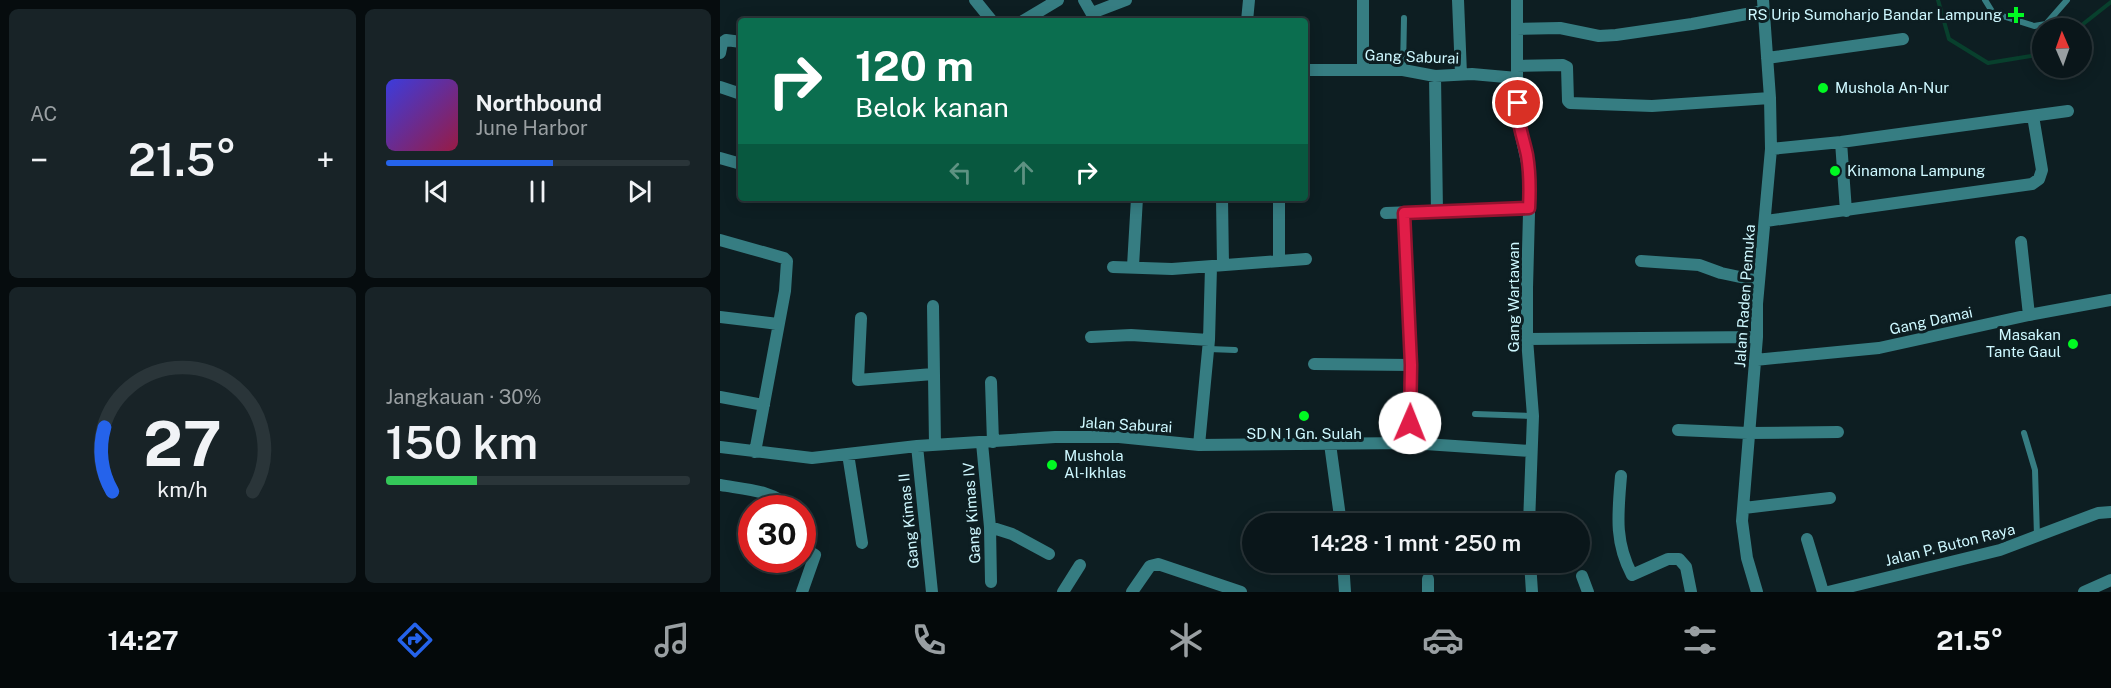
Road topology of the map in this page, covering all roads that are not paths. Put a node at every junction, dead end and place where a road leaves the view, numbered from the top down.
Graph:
1 (975, 0) edge
2 (1058, 0) edge
3 (1084, 0) edge
4 (1126, 0) edge
5 (1249, 0) edge
6 (1363, 0) edge
7 (1458, 0) edge
8 (1517, 0) edge
9 (1985, 0) edge
10 (2067, 0) edge
11 (1763, 5) edge
12 (1094, 17) edge
13 (990, 18) edge
14 (1028, 18) edge
15 (1247, 18) edge
16 (1404, 18) dead end
17 (1517, 29) junction
18 (1903, 39) dead end
19 (738, 42) edge
20 (720, 53) edge
21 (1767, 58) junction
22 (1308, 70) edge
23 (1363, 70) junction
24 (1403, 70) junction
25 (1517, 72) junction
26 (1461, 74) junction
27 (1435, 76) junction
28 (720, 87) edge
29 (738, 93) edge
30 (1770, 98) junction
31 (2068, 111) dead end
32 (2033, 116) junction
33 (1841, 142) junction
34 (1771, 149) junction
35 (720, 158) edge
36 (738, 163) edge
37 (1137, 201) edge
38 (1222, 201) edge
39 (1279, 201) edge
40 (1529, 208) junction
41 (1846, 211) junction
42 (1386, 213) dead end
43 (1404, 213) junction
44 (1437, 213) junction
45 (1766, 220) junction
46 (720, 240) edge
47 (2021, 242) dead end
48 (1306, 259) dead end
49 (1279, 261) junction
50 (1641, 261) dead end
51 (1134, 266) junction
52 (1217, 266) junction
53 (1113, 267) dead end
54 (1759, 281) junction
55 (2111, 300) edge
56 (933, 306) dead end
57 (2029, 315) junction
58 (720, 317) edge
59 (861, 318) dead end
60 (778, 324) junction
61 (1091, 337) dead end
62 (1757, 337) junction
63 (1527, 339) junction
64 (1208, 344) junction
65 (1235, 350) dead end
66 (1755, 360) junction
67 (1314, 364) dead end
68 (1411, 365) junction
69 (933, 374) junction
70 (991, 382) dead end
71 (720, 397) edge
72 (720, 405) edge
73 (764, 405) junction
74 (1475, 414) dead end
75 (1533, 416) junction
76 (1678, 430) dead end
77 (1838, 432) dead end
78 (1748, 433) junction
79 (2024, 433) dead end
80 (988, 442) junction
81 (1410, 443) junction
82 (1330, 444) junction
83 (935, 445) junction
84 (1199, 445) junction
85 (917, 446) junction
86 (720, 447) edge
87 (1531, 451) junction
88 (755, 452) junction
89 (848, 454) junction
90 (1621, 476) dead end
91 (720, 485) edge
92 (766, 495) edge
93 (1830, 498) dead end
94 (1744, 508) junction
95 (2111, 512) edge
96 (1339, 513) edge
97 (1529, 513) edge
98 (990, 527) junction
99 (2037, 537) junction
100 (1807, 539) dead end
101 (862, 543) dead end
102 (1049, 554) dead end
103 (1080, 565) dead end
104 (808, 573) edge
105 (1344, 573) edge
106 (1531, 573) edge
107 (1582, 576) dead end
108 (1428, 579) dead end
109 (2111, 580) edge
110 (991, 582) dead end
111 (802, 592) edge
112 (932, 592) edge
113 (1063, 592) edge
114 (1132, 592) edge
115 (1241, 592) edge
116 (1345, 592) edge
117 (1428, 592) edge
118 (1532, 592) edge
119 (1588, 592) edge
120 (1691, 592) edge
121 (1757, 592) edge
122 (1822, 592) edge
123 (1828, 592) edge
124 (2084, 592) edge

1 - 13 street
2 - 14 street
3 - 12 street
4 - 12 street
5 - 15 street
6 - 23 street
7 - 26 street
8 - 17 street, Gang Wartawan
9 - 10 lane
11 - 17 street
11 - 21 street, Jalan Raden Pemuka
16 - 24 lane
17 - 25 street, Gang Wartawan
18 - 21 street
19 - 20 street
21 - 30 street, Jalan Raden Pemuka
22 - 23 street, Gang Saburai
23 - 24 street, Gang Saburai
24 - 27 street, Gang Saburai
25 - 26 street, Gang Saburai
25 - 30 street, Gang Saburai
25 - 40 street, Gang Wartawan
26 - 27 street, Gang Saburai
27 - 44 street
28 - 29 street
30 - 34 street, Jalan Raden Pemuka
31 - 32 street
32 - 33 street
32 - 41 street
33 - 34 street
33 - 41 street
34 - 45 street, Jalan Raden Pemuka
35 - 36 street
37 - 51 street
38 - 52 street
39 - 49 street
40 - 44 street
40 - 63 street, Gang Wartawan
41 - 45 street
42 - 43 street
43 - 44 street
43 - 68 street
45 - 54 street, Jalan Raden Pemuka
46 - 60 street
47 - 57 street
48 - 49 street
49 - 52 street
50 - 54 street
51 - 52 street
51 - 53 street
52 - 64 street
54 - 62 street, Jalan Raden Pemuka
55 - 57 street, Gang Damai
56 - 69 street
57 - 66 street, Gang Damai
58 - 60 street
59 - 69 street
60 - 73 street
61 - 64 street
62 - 63 street
62 - 66 street, Jalan Raden Pemuka
63 - 75 street, Gang Wartawan
64 - 65 lane
64 - 84 street
66 - 78 street, Jalan Raden Pemuka
67 - 68 street
68 - 81 street
69 - 83 street
70 - 80 street, Gang Kimas IV
71 - 72 street
71 - 73 street
73 - 88 street
74 - 75 lane
75 - 87 street, Gang Wartawan
76 - 78 street
77 - 78 street
78 - 94 street, Jalan Raden Pemuka
79 - 99 lane
80 - 83 street, Jalan Saburai
80 - 84 street, Jalan Saburai
80 - 98 street, Gang Kimas IV
81 - 82 street, Jalan Saburai
81 - 87 street, Jalan Saburai
82 - 84 street, Jalan Saburai
82 - 96 street
83 - 85 street, Jalan Saburai
85 - 89 street, Jalan Saburai
85 - 112 street, Gang Kimas II
86 - 88 street, Jalan Saburai
87 - 97 street, Gang Wartawan
88 - 89 street, Jalan Saburai
89 - 101 street
90 - 120 street
91 - 92 street
93 - 94 street
94 - 121 street, Jalan Raden Pemuka
95 - 99 street, Jalan P. Buton Raya
98 - 102 street
98 - 110 street, Gang Kimas IV
99 - 123 street, Jalan P. Buton Raya
100 - 122 street
103 - 113 street
104 - 111 street
105 - 116 street
106 - 118 street
107 - 119 street
108 - 117 street
109 - 124 street
114 - 115 street

